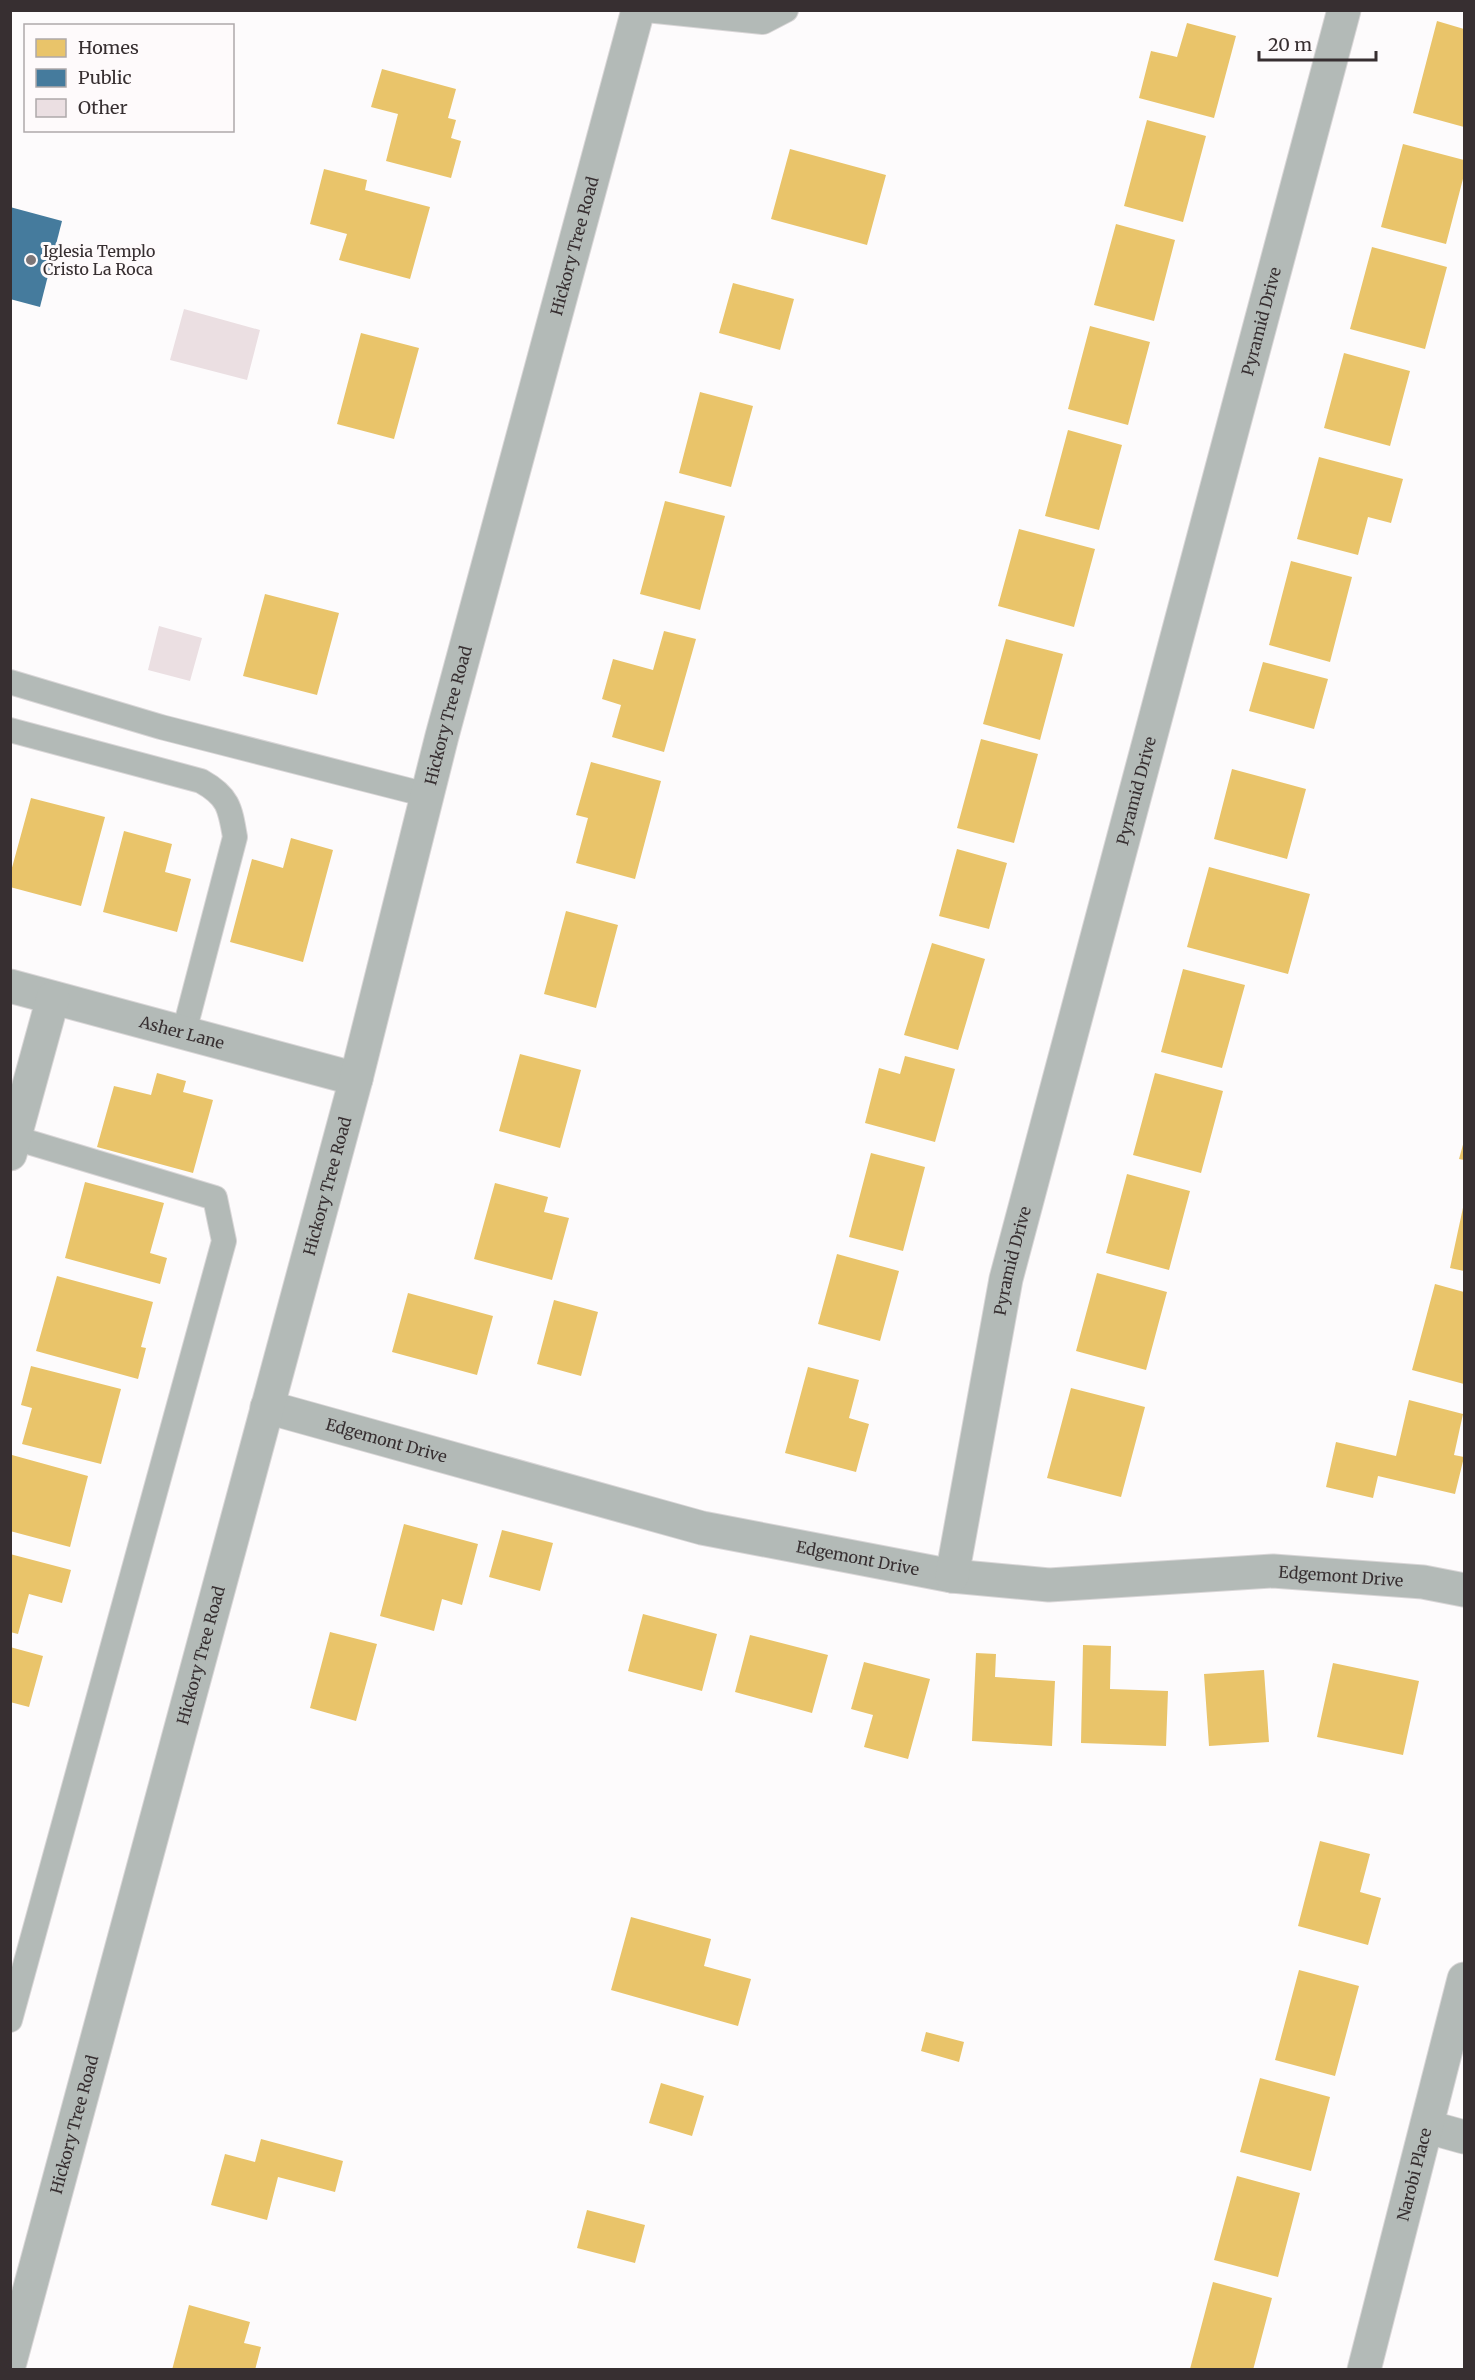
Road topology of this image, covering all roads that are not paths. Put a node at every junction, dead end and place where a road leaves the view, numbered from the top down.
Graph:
1 (639, 10) edge
2 (646, 10) edge
3 (786, 10) edge
4 (1344, 10) edge
5 (10, 682) edge
6 (10, 730) edge
7 (427, 795) junction
8 (10, 986) edge
9 (53, 998) junction
10 (184, 1032) junction
11 (356, 1079) junction
12 (13, 1146) edge
13 (267, 1407) junction
14 (952, 1576) junction
15 (1464, 1590) edge
16 (1464, 1979) edge
17 (10, 2020) edge
18 (1428, 2127) junction
19 (1464, 2137) edge
20 (10, 2362) edge
21 (1364, 2370) edge

1 - 7 street, Hickory Tree Road
2 - 3 lane
4 - 14 street, Pyramid Drive
5 - 7 lane
6 - 10 lane
7 - 11 street, Hickory Tree Road
8 - 9 street, Asher Lane
9 - 10 street, Asher Lane
9 - 12 street
10 - 11 street, Asher Lane
11 - 13 street, Hickory Tree Road
12 - 17 lane
13 - 14 street, Edgemont Drive
13 - 20 street, Hickory Tree Road
14 - 15 street, Edgemont Drive
16 - 18 street, Narobi Place
18 - 19 street
18 - 21 street, Narobi Place

